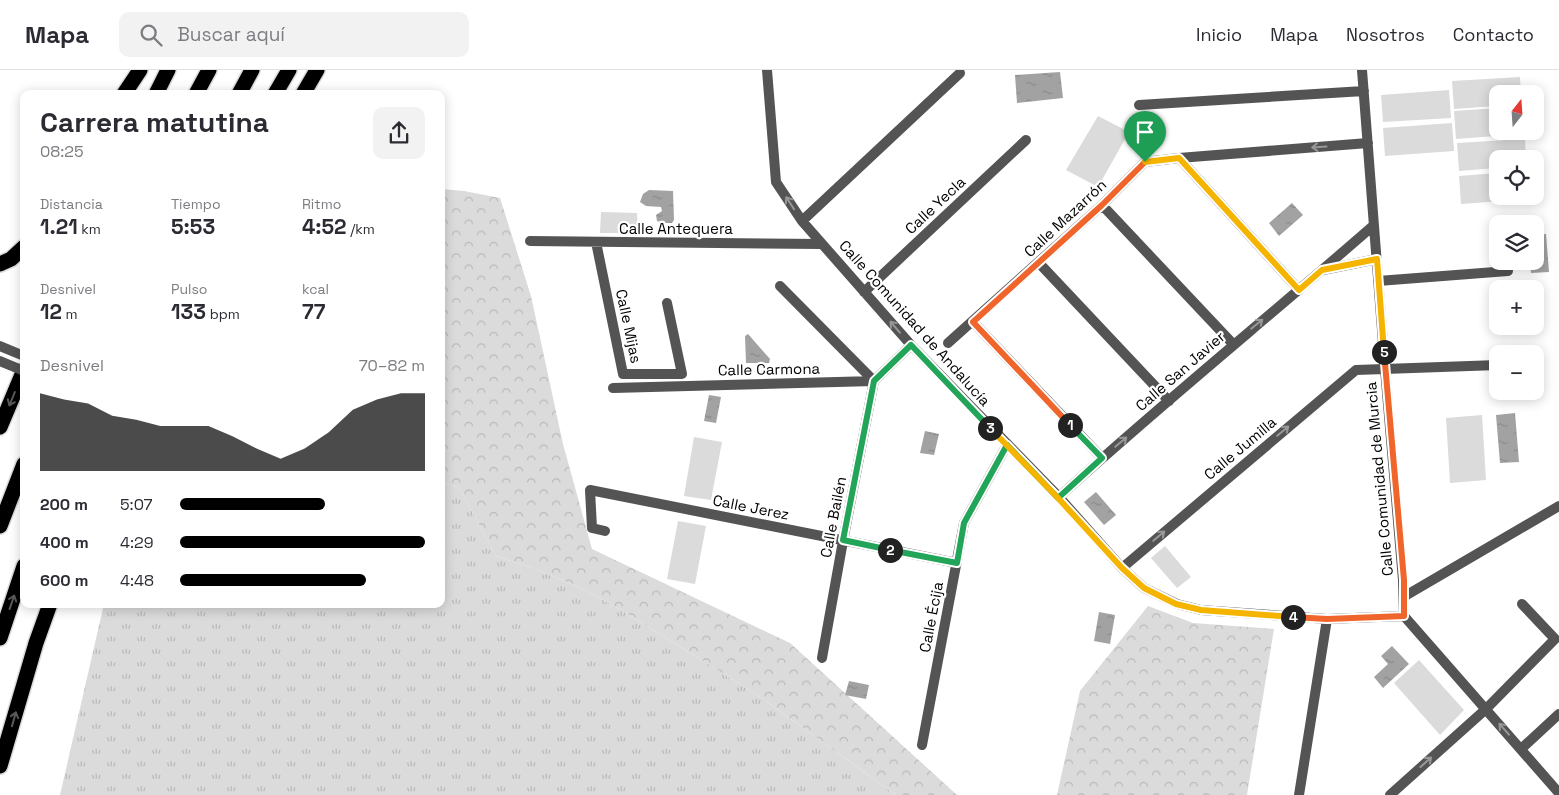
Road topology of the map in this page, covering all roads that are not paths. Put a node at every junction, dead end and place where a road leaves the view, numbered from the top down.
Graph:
1 (140, 70) edge
2 (168, 70) edge
3 (209, 70) edge
4 (252, 70) edge
5 (289, 70) edge
6 (317, 70) edge
7 (767, 70) edge
8 (1362, 70) edge
9 (960, 73) dead end
10 (127, 90) edge
11 (158, 90) edge
12 (198, 90) edge
13 (241, 90) edge
14 (277, 90) edge
15 (305, 90) edge
16 (1364, 90) junction
17 (1139, 105) dead end
18 (1026, 140) dead end
19 (1368, 143) junction
20 (1179, 158) junction
21 (1102, 205) junction
22 (802, 221) junction
23 (1374, 225) junction
24 (530, 241) dead end
25 (596, 242) junction
26 (822, 244) junction
27 (20, 250) edge
28 (1377, 259) junction
29 (1039, 263) junction
30 (0, 264) edge
31 (1322, 270) junction
32 (1508, 271) dead end
33 (1378, 281) junction
34 (780, 286) dead end
35 (1299, 290) junction
36 (864, 292) junction
37 (667, 303) dead end
38 (973, 322) junction
39 (948, 343) dead end
40 (1233, 344) junction
41 (911, 345) junction
42 (0, 346) edge
43 (20, 354) edge
44 (0, 361) edge
45 (1489, 364) edge
46 (20, 369) edge
47 (1385, 369) junction
48 (20, 380) edge
49 (874, 381) junction
50 (613, 388) dead end
51 (1169, 401) junction
52 (0, 428) edge
53 (1007, 445) junction
54 (1102, 458) junction
55 (20, 474) edge
56 (1058, 498) junction
57 (1559, 506) edge
58 (0, 526) edge
59 (605, 531) dead end
60 (843, 540) junction
61 (957, 563) junction
62 (1122, 568) junction
63 (20, 578) edge
64 (1404, 596) junction
65 (1522, 604) dead end
66 (49, 608) edge
67 (1404, 616) junction
68 (1327, 619) junction
69 (0, 638) edge
70 (822, 658) dead end
71 (1486, 709) junction
72 (1559, 714) edge
73 (922, 745) dead end
74 (1521, 749) junction
75 (0, 766) edge
76 (1559, 793) edge
77 (1299, 795) edge
78 (1390, 795) edge

1 - 10 highway
2 - 11 highway
3 - 12 highway
4 - 13 highway
5 - 14 highway
6 - 15 highway
22 -> 7 street, Calle Comunidad de Andalucía
8 - 16 street, Calle Comunidad de Murcia
9 - 22 street
16 - 17 street
16 - 19 street, Calle Comunidad de Murcia
18 - 36 street, Calle Yecla
19 -> 20 street, Calle Mazarrón
19 - 23 street, Calle Comunidad de Murcia
20 - 21 street, Calle Mazarrón
20 - 35 street
21 - 29 street, Calle Mazarrón
21 - 40 street
22 - 26 street, Calle Comunidad de Andalucía
23 - 28 street, Calle Comunidad de Murcia
23 - 31 street, Calle San Javier
24 - 25 street, Calle Antequera
25 - 26 street, Calle Antequera
25 - 37 street, Calle Mijas
26 - 36 street, Calle Comunidad de Andalucía
27 - 30 highway
28 - 31 street, Calle San Javier
28 - 33 street, Calle Comunidad de Murcia
29 - 38 street, Calle Mazarrón
29 - 51 street
31 - 35 street, Calle San Javier
32 - 33 street
33 - 47 street, Calle Comunidad de Murcia
34 - 49 street
40 -> 35 street, Calle San Javier
41 -> 36 street, Calle Comunidad de Andalucía
38 - 39 street, Calle Mazarrón
38 - 54 street
40 - 51 street, Calle San Javier
41 - 49 street
41 - 53 street, Calle Comunidad de Andalucía
42 - 43 street
44 - 46 street, bridge
45 - 47 street, Calle Jumilla
62 -> 47 street, Calle Jumilla
47 - 64 street, Calle Comunidad de Murcia
48 -> 52 highway
49 - 50 street, Calle Carmona
49 - 60 street, Calle Bailén
54 -> 51 street, Calle San Javier
53 - 56 street, Calle Comunidad de Andalucía
53 - 61 street, Calle Écija
54 - 56 street, Calle San Javier
55 - 58 highway
56 - 62 street, Calle Comunidad de Andalucía
57 - 64 street
59 - 60 street, Calle Jerez
60 - 61 street, Calle Jerez
60 - 70 street, Calle Bailén
61 - 73 street, Calle Écija
62 - 68 street, Calle Comunidad de Andalucía
69 -> 63 highway
64 - 67 street, Calle Comunidad de Murcia
65 - 71 street
75 -> 66 highway
67 - 68 street, Calle Comunidad de Andalucía
67 - 71 street
68 - 77 street
74 -> 71 street
78 -> 71 street
72 - 74 street
74 - 76 street

